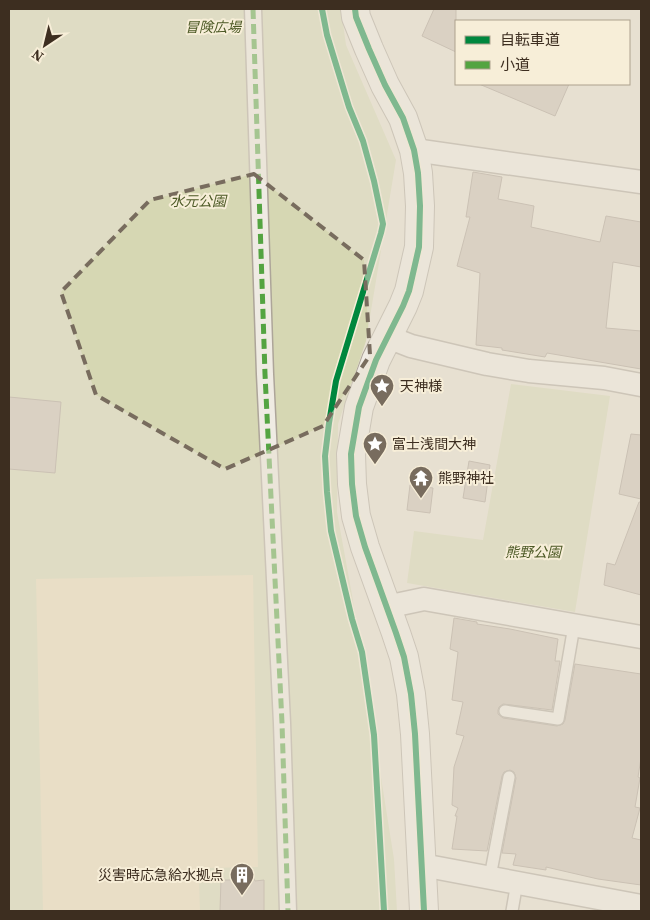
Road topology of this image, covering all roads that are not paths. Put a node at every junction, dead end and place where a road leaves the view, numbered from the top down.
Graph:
1 (253, 9) edge
2 (354, 9) edge
3 (414, 150) junction
4 (641, 182) edge
5 (388, 338) junction
6 (641, 385) edge
7 (386, 607) junction
8 (574, 626) junction
9 (641, 637) edge
10 (505, 710) dead end
11 (510, 777) dead end
12 (422, 864) junction
13 (490, 877) junction
14 (517, 882) junction
15 (641, 906) edge
16 (288, 911) edge
17 (424, 911) edge
18 (512, 911) edge

1 - 16 street
2 - 3 street
3 - 4 street
3 - 5 street
5 - 6 street
5 - 7 street
7 - 8 street
7 - 12 street
8 - 9 street
8 - 10 lane
11 - 13 lane
12 - 13 street
12 - 17 street
13 - 14 street
14 - 15 street
14 - 18 lane

